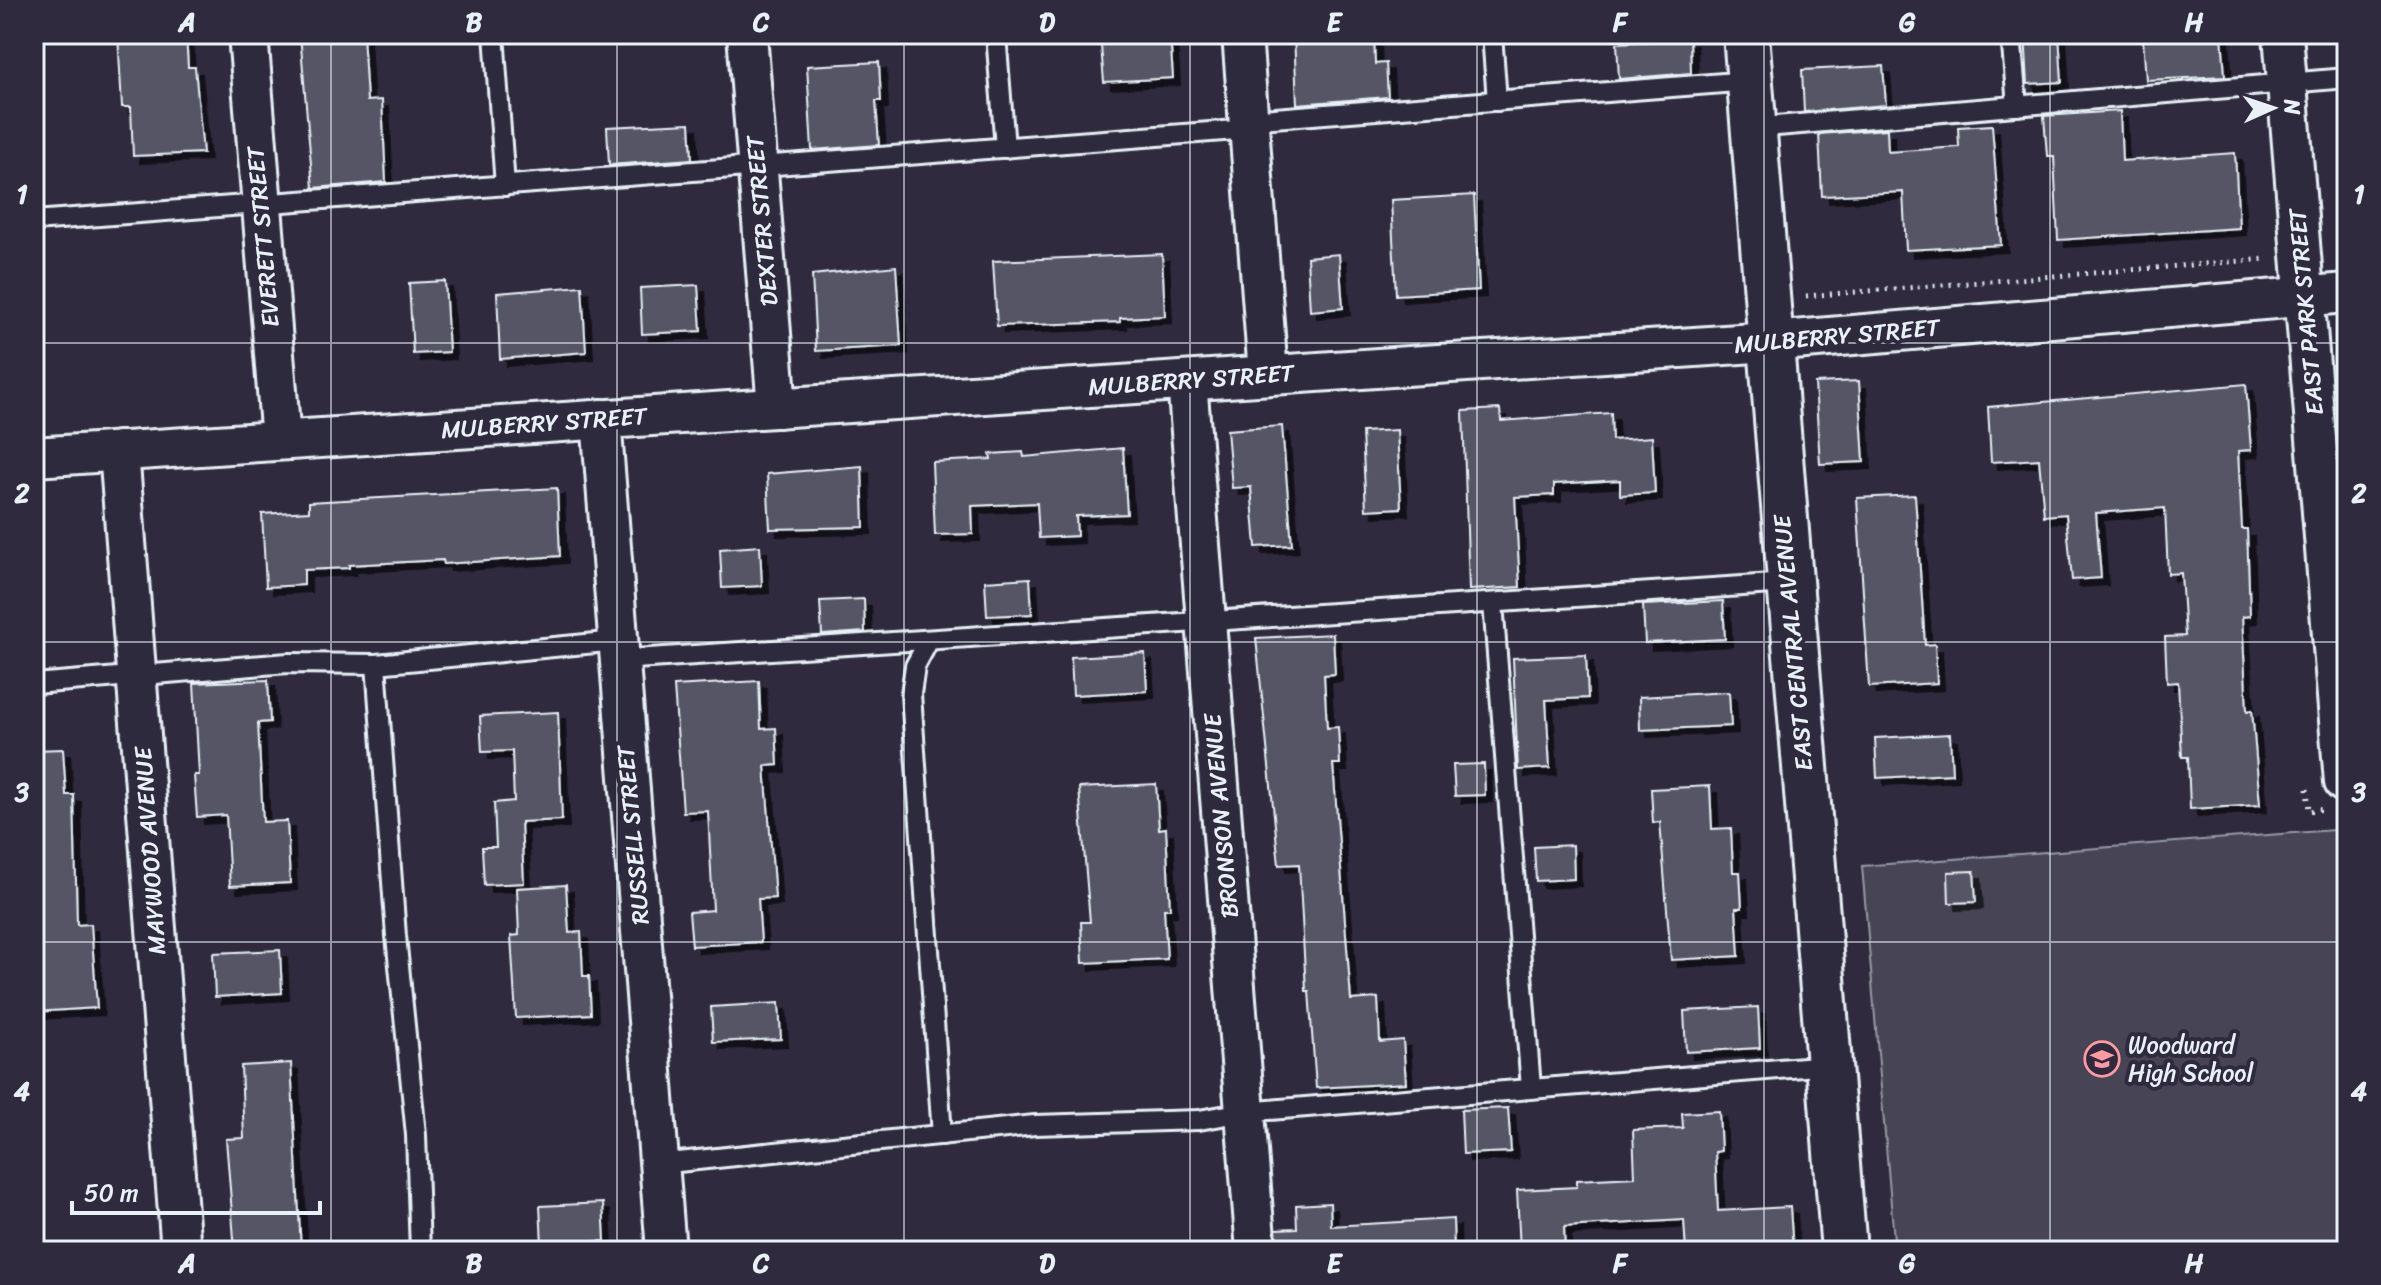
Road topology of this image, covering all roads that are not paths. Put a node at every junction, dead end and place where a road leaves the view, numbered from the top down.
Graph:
1 (248, 34) edge
2 (494, 34) edge
3 (747, 34) edge
4 (996, 34) edge
5 (1242, 34) edge
6 (1492, 34) edge
7 (1746, 34) edge
8 (2011, 34) edge
9 (2283, 34) edge
10 (2347, 78) edge
11 (1749, 81) junction
12 (2287, 82) junction
13 (1497, 101) junction
14 (2017, 106) junction
15 (1249, 124) junction
16 (1753, 128) junction
17 (1005, 148) junction
18 (758, 168) junction
19 (505, 186) junction
20 (260, 204) junction
21 (34, 221) edge
22 (2347, 293) edge
23 (2305, 297) junction
24 (1770, 342) junction
25 (1268, 374) junction
26 (1187, 381) junction
27 (777, 408) junction
28 (601, 419) junction
29 (281, 440) junction
30 (119, 451) junction
31 (34, 457) edge
32 (2335, 516) edge
33 (1788, 583) junction
34 (1493, 603) junction
35 (1206, 623) junction
36 (929, 640) junction
37 (618, 651) junction
38 (376, 664) junction
39 (137, 676) junction
40 (34, 684) edge
41 (2346, 782) edge
42 (1829, 1065) junction
43 (1531, 1088) junction
44 (1244, 1112) junction
45 (942, 1135) junction
46 (659, 1164) junction
47 (181, 1251) edge
48 (420, 1251) edge
49 (666, 1251) edge
50 (1256, 1251) edge
51 (1844, 1251) edge

1 - 20 street, EVERETT STREET
2 - 19 lane
3 - 18 street, DEXTER STREET
4 - 17 lane
5 - 15 street
6 - 13 lane
7 - 11 street, EAST CENTRAL AVENUE
8 - 14 lane
9 - 12 street, EAST PARK STREET
10 - 12 lane
11 - 13 lane
11 - 16 street, EAST CENTRAL AVENUE
12 - 14 lane
12 - 23 street, EAST PARK STREET
13 - 15 lane
14 - 16 lane
15 - 17 lane
15 - 25 street
16 - 24 street, EAST CENTRAL AVENUE
17 - 18 lane
18 - 19 lane
18 - 27 street, DEXTER STREET
19 - 20 lane
20 - 21 lane
20 - 29 street, EVERETT STREET
22 - 23 street, MULBERRY STREET
23 - 24 street, MULBERRY STREET
23 - 32 street, EAST PARK STREET
24 - 25 street, MULBERRY STREET
24 - 33 street, EAST CENTRAL AVENUE
25 - 26 street, MULBERRY STREET
26 - 27 street, MULBERRY STREET
26 - 35 street, BRONSON AVENUE
27 - 28 street, MULBERRY STREET
28 - 29 street, MULBERRY STREET
28 - 37 street, RUSSELL STREET
29 - 30 street, MULBERRY STREET
30 - 31 street, MULBERRY STREET
30 - 39 street, MAYWOOD AVENUE
32 - 41 street, EAST PARK STREET
33 - 34 lane
33 - 42 street, EAST CENTRAL AVENUE
34 - 35 lane
34 - 43 lane
35 - 36 lane
35 - 44 street, BRONSON AVENUE
36 - 37 lane
36 - 45 lane
37 - 38 lane
37 - 46 street, RUSSELL STREET
38 - 39 lane
38 - 48 lane
39 - 40 lane
39 - 47 street, MAYWOOD AVENUE
42 - 43 lane
42 - 51 street, EAST CENTRAL AVENUE
43 - 44 lane
44 - 45 lane
44 - 50 street, BRONSON AVENUE
45 - 46 lane
46 - 49 street, RUSSELL STREET

